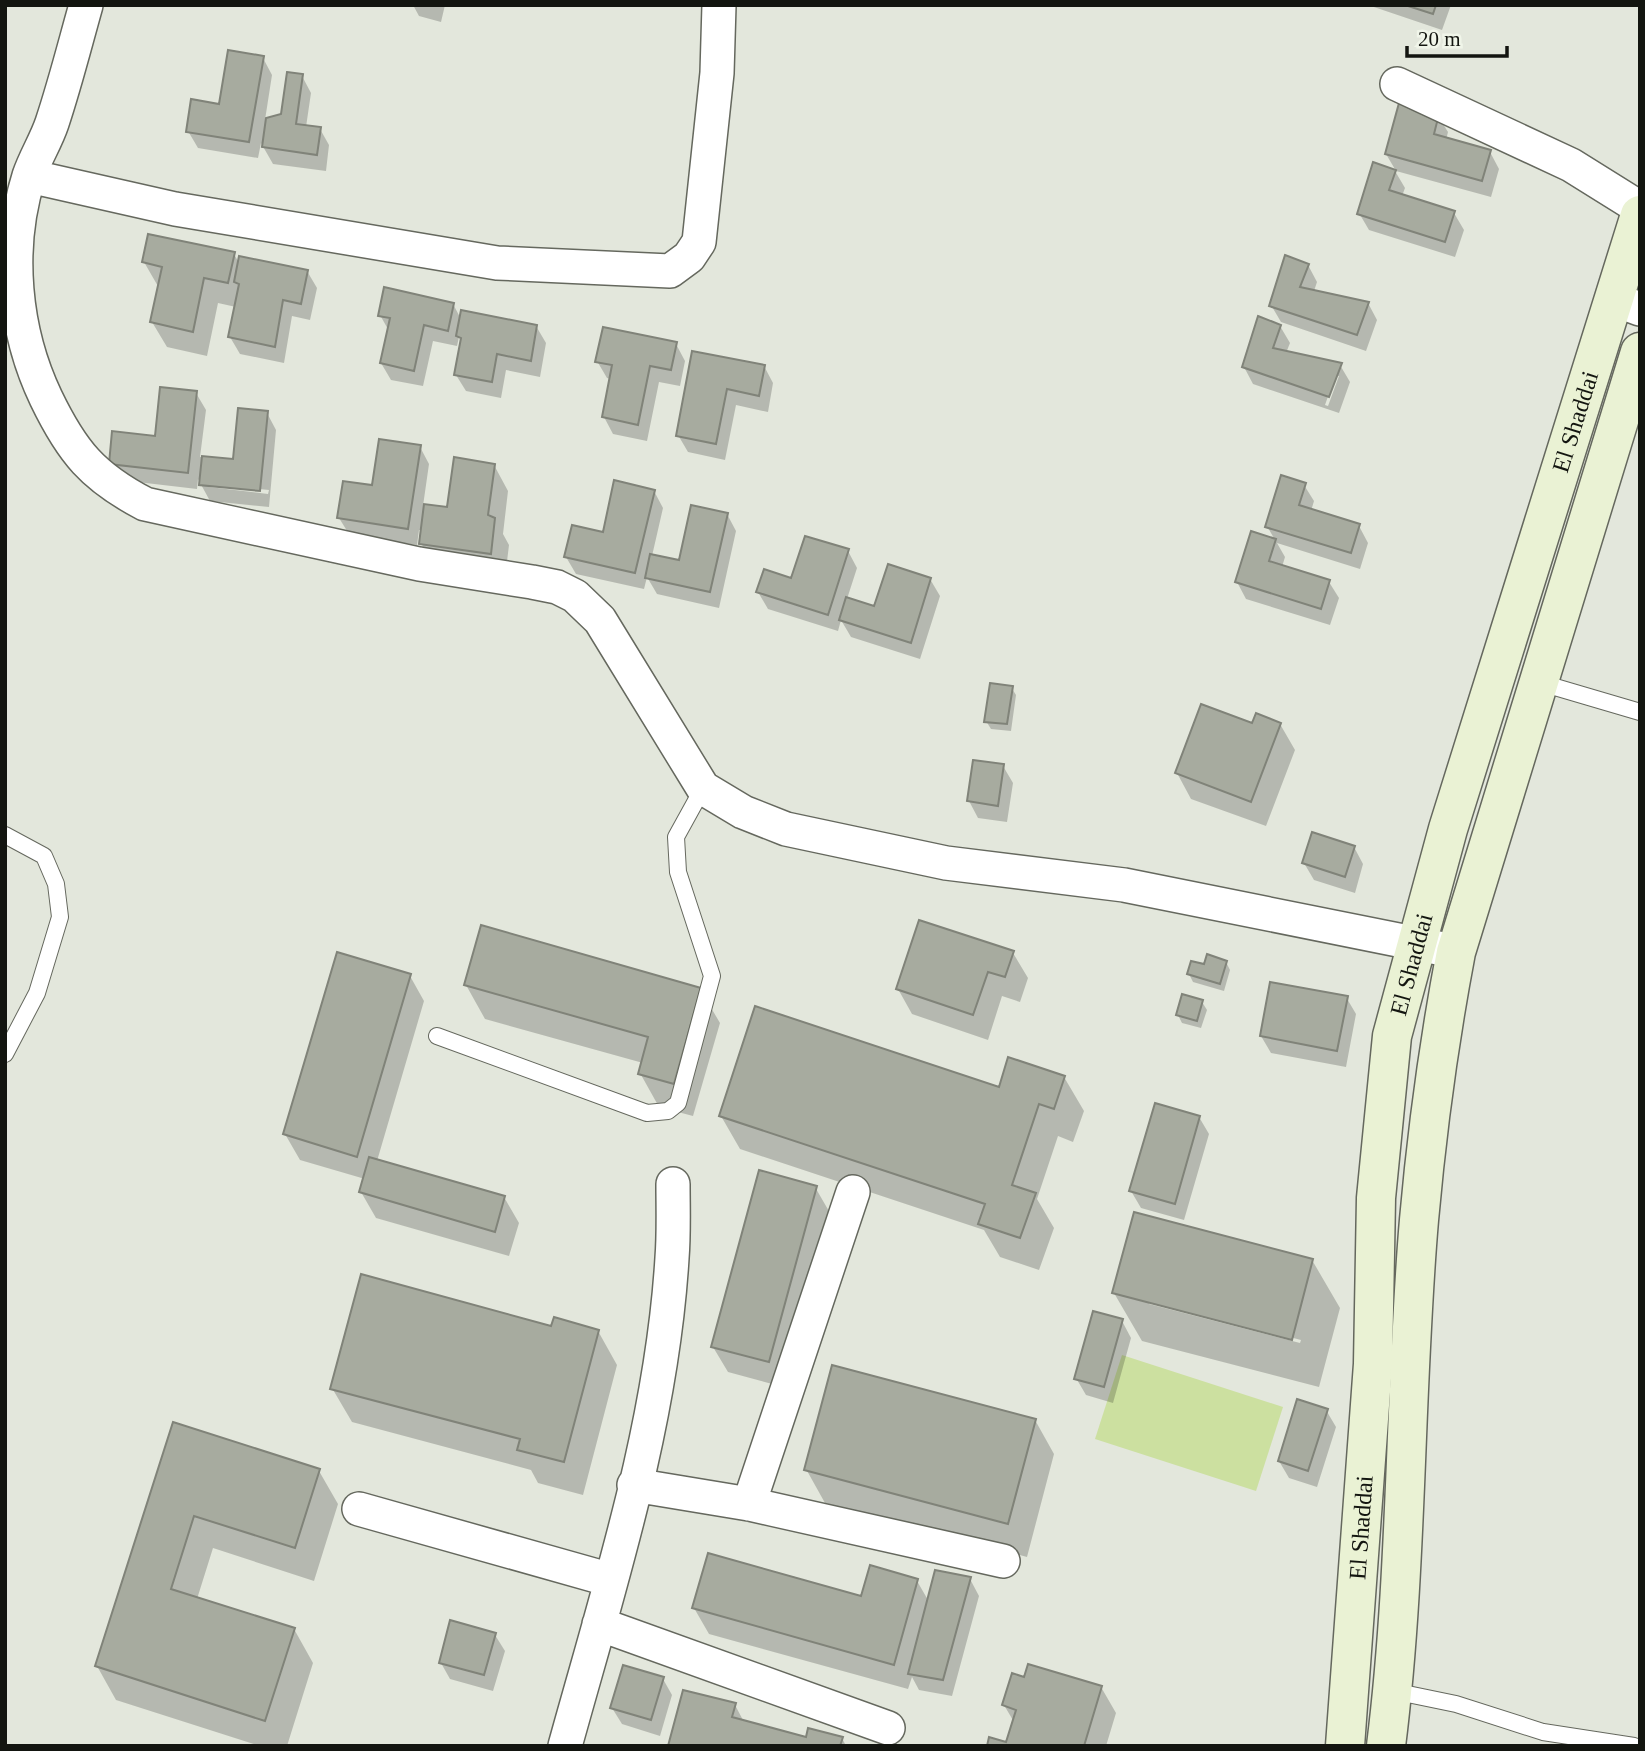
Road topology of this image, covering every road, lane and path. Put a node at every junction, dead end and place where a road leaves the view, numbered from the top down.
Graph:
1 (86, 5) edge
2 (719, 5) edge
3 (1397, 84) dead end
4 (29, 177) junction
5 (1640, 208) edge
6 (1640, 215) edge
7 (1627, 304) edge
8 (1640, 352) edge
9 (1538, 682) junction
10 (1640, 712) edge
11 (703, 788) junction
12 (5, 835) edge
13 (1415, 944) junction
14 (1456, 952) junction
15 (437, 1036) dead end
16 (5, 1054) edge
17 (673, 1184) dead end
18 (853, 1192) dead end
19 (634, 1485) junction
20 (749, 1504) junction
21 (359, 1509) dead end
22 (1003, 1561) dead end
23 (611, 1580) junction
24 (599, 1624) junction
25 (1393, 1692) junction
26 (888, 1728) dead end
27 (565, 1746) edge
28 (1345, 1746) edge
29 (1386, 1746) edge
30 (1634, 1746) edge

1 - 4 street
2 - 4 street
3 - 5 street
4 - 11 street
6 - 7 street, El Shaddai
7 - 13 street, El Shaddai
8 - 9 street
9 - 10 lane
9 - 14 street
11 - 13 street
11 - 15 lane
12 - 16 lane
13 - 14 street
13 - 28 street, El Shaddai
14 - 25 street
17 - 19 street
18 - 20 street
19 - 20 street
19 - 23 street
20 - 22 street
21 - 23 street
23 - 24 street
24 - 26 street
24 - 27 street
25 - 29 street
25 - 30 lane

